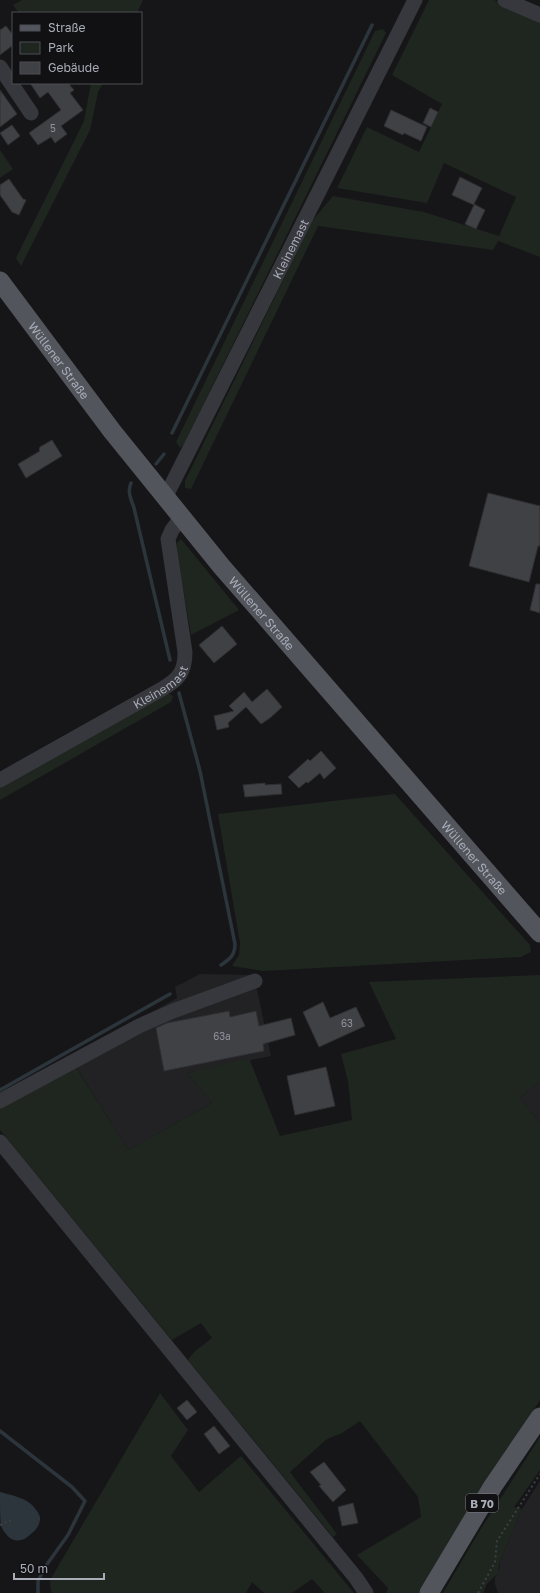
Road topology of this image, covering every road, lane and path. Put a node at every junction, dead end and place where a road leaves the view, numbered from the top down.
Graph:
1 (414, 0) edge
2 (505, 0) edge
3 (540, 15) edge
4 (0, 67) edge
5 (31, 113) dead end
6 (0, 281) edge
7 (165, 498) junction
8 (181, 518) junction
9 (0, 780) edge
10 (540, 933) edge
11 (255, 981) dead end
12 (0, 1101) edge
13 (0, 1142) edge
14 (540, 1417) edge
15 (540, 1474) edge
16 (13, 1519) dead end
17 (0, 1525) edge
18 (366, 1593) edge
19 (429, 1593) edge
20 (478, 1593) edge

1 - 7 street, Kleinemast
2 - 3 street
4 - 5 street
6 - 7 main road, Wüllener Straße
7 - 8 main road, Wüllener Straße
8 - 9 street, Kleinemast
8 - 10 main road, Wüllener Straße
11 - 12 street
13 - 18 street
14 - 19 main road, B 70
15 - 20 path
16 - 17 path

